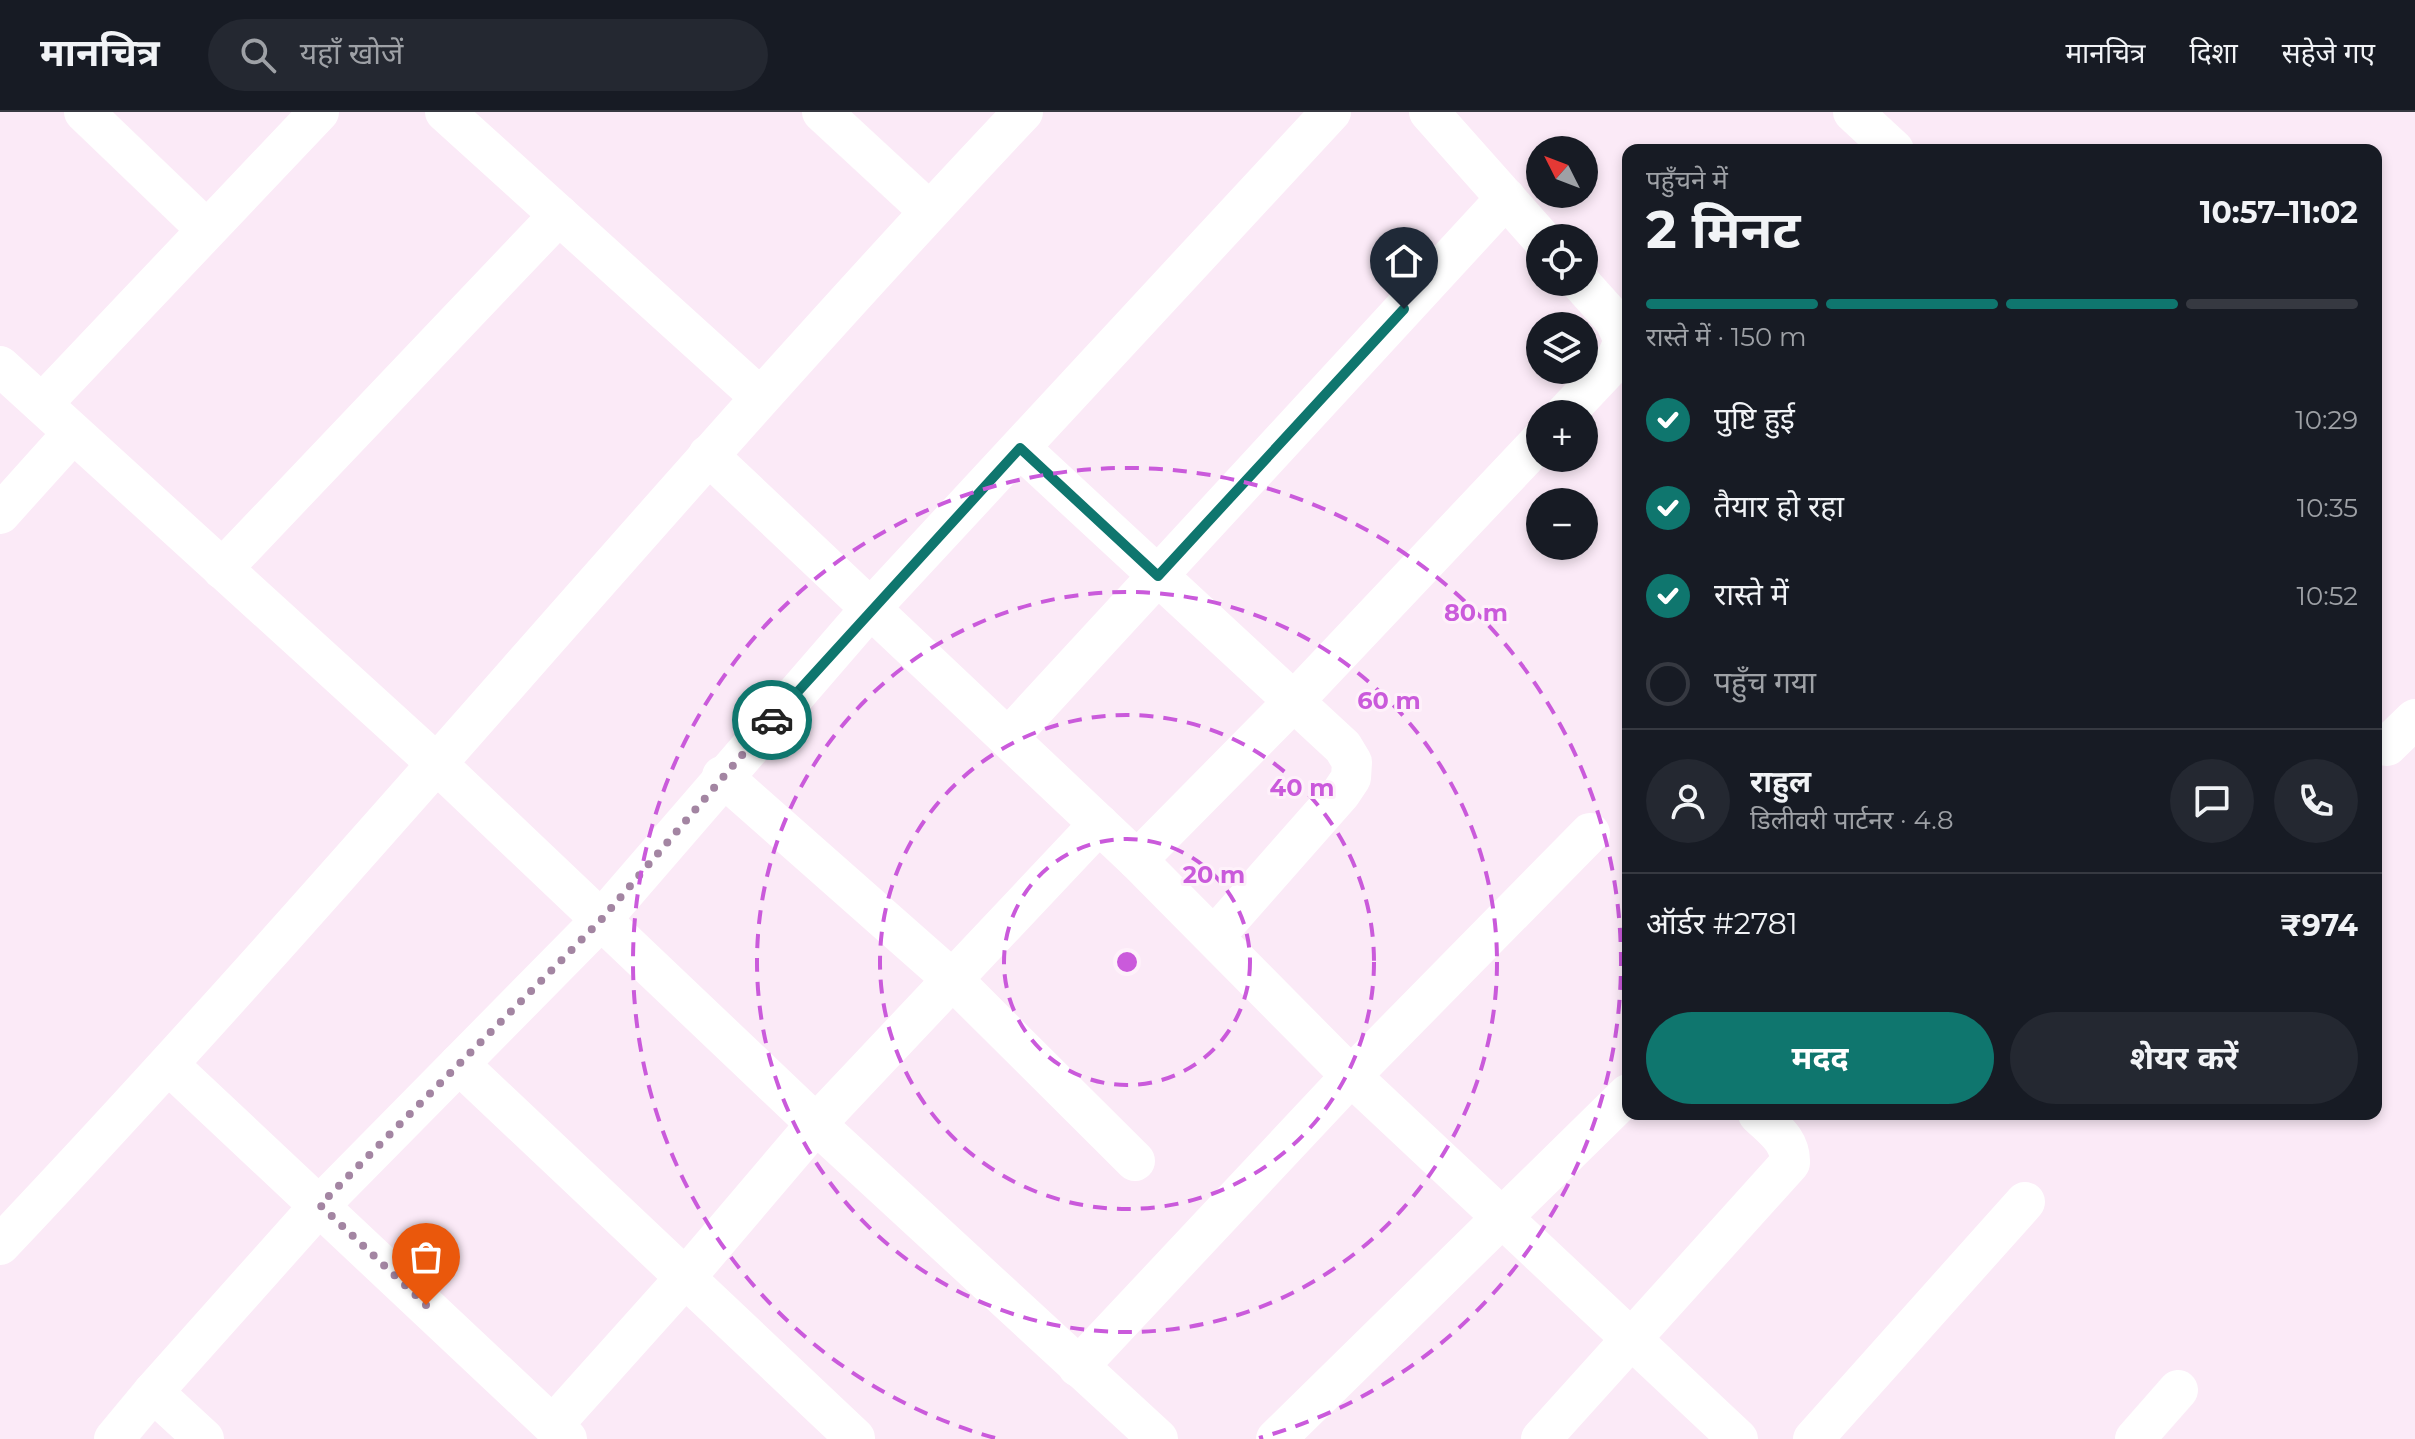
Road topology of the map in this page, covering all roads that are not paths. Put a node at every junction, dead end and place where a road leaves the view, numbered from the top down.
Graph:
1 (84, 112) edge
2 (319, 112) edge
3 (445, 112) edge
4 (822, 112) edge
5 (1023, 112) edge
6 (1331, 112) edge
7 (1429, 112) edge
8 (1853, 112) edge
9 (1888, 144) edge
10 (1506, 198) junction
11 (929, 211) junction
12 (559, 215) junction
13 (1529, 224) edge
14 (206, 229) junction
15 (1593, 296) edge
16 (1622, 337) edge
17 (1622, 345) edge
18 (0, 366) edge
19 (760, 397) junction
20 (1578, 400) edge
21 (42, 404) junction
22 (73, 433) junction
23 (1020, 448) junction
24 (708, 455) junction
25 (1526, 456) edge
26 (0, 514) edge
27 (222, 569) junction
28 (1158, 576) junction
29 (870, 609) junction
30 (1295, 700) junction
31 (2415, 719) edge
32 (1008, 738) junction
33 (2387, 746) dead end
34 (436, 763) junction
35 (722, 776) junction
36 (1099, 824) junction
37 (1590, 833) dead end
38 (1137, 860) junction
39 (601, 920) junction
40 (1214, 937) junction
41 (953, 980) junction
42 (459, 1064) junction
43 (170, 1066) junction
44 (1351, 1076) junction
45 (1622, 1100) edge
46 (1764, 1120) edge
47 (816, 1124) junction
48 (1135, 1161) dead end
49 (2025, 1202) dead end
50 (320, 1205) junction
51 (1503, 1219) junction
52 (0, 1245) edge
53 (685, 1278) junction
54 (1632, 1339) junction
55 (1078, 1367) junction
56 (2178, 1390) dead end
57 (153, 1392) junction
58 (560, 1432) edge
59 (855, 1438) edge
60 (114, 1439) edge
61 (204, 1439) edge
62 (1158, 1439) edge
63 (1276, 1439) edge
64 (1541, 1439) edge
65 (1738, 1439) edge
66 (1813, 1439) edge
67 (2135, 1439) edge

1 - 14 street
2 - 14 street
3 - 12 street
4 - 11 street
5 - 11 street
6 - 23 street
7 - 10 street
8 - 9 street
10 - 13 street
10 - 28 street
11 - 19 street
12 - 19 street
12 - 27 street
14 - 21 street
15 - 16 street
17 - 20 street
18 - 21 street
19 - 24 street
21 - 22 street
22 - 26 street
22 - 27 street
23 - 28 street
23 - 29 street
24 - 29 street
24 - 34 street
25 - 30 street
27 - 34 street
28 - 30 street
28 - 32 street
29 - 32 street
29 - 35 street
30 - 38 street
30 - 40 street
31 - 33 street
32 - 36 street
34 - 39 street
34 - 43 street
35 - 39 street
35 - 41 street
36 - 38 street
36 - 41 street
37 - 44 street
38 - 40 street
39 - 42 street
39 - 47 street
40 - 44 street
41 - 47 street
41 - 48 street
42 - 50 street
42 - 53 street
43 - 50 street
43 - 52 street
44 - 51 street
44 - 55 street
45 - 51 street
46 - 54 street
47 - 53 street
47 - 55 street
49 - 66 street
50 - 57 street
50 - 58 street
51 - 54 street
51 - 63 street
53 - 58 street
53 - 59 street
54 - 64 street
54 - 65 street
55 - 62 street
56 - 67 street
57 - 60 street
57 - 61 street

